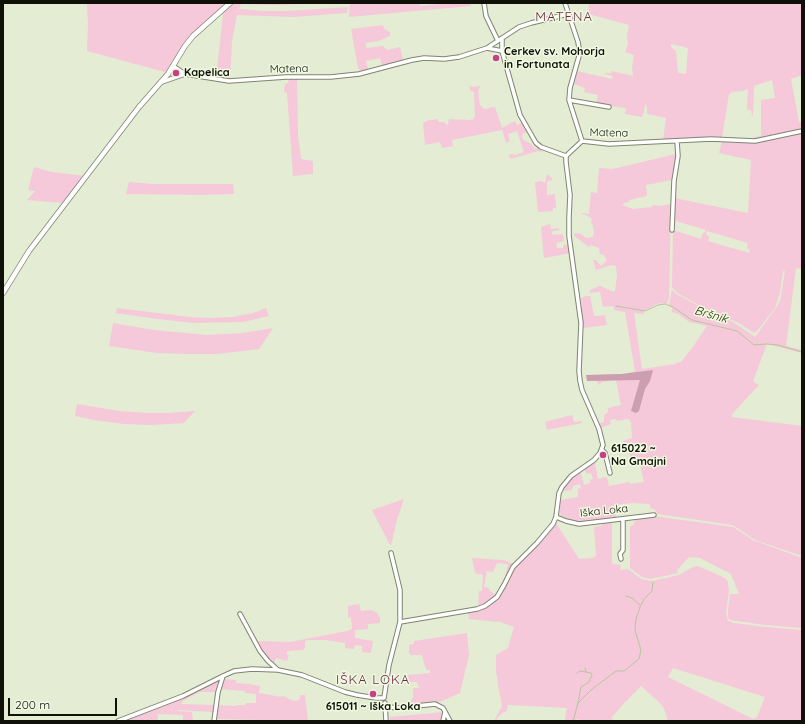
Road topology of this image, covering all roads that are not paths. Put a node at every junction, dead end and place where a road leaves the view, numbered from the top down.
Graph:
1 (230, 3) edge
2 (484, 3) edge
3 (565, 3) edge
4 (568, 14) junction
5 (502, 38) junction
6 (498, 41) junction
7 (487, 48) junction
8 (502, 51) junction
9 (173, 66) junction
10 (185, 74) junction
11 (162, 82) junction
12 (569, 100) junction
13 (609, 106) dead end
14 (802, 130) edge
15 (582, 141) junction
16 (677, 141) junction
17 (566, 156) junction
18 (672, 230) dead end
19 (3, 293) edge
20 (602, 450) junction
21 (610, 473) dead end
22 (654, 515) dead end
23 (556, 517) junction
24 (622, 519) junction
25 (391, 552) dead end
26 (621, 559) dead end
27 (240, 614) dead end
28 (400, 622) junction
29 (278, 670) junction
30 (223, 676) junction
31 (384, 698) junction
32 (385, 704) junction
33 (445, 712) junction
34 (118, 721) edge
35 (214, 721) edge
36 (386, 721) edge
37 (443, 721) edge
38 (450, 721) edge

1 - 9 street
2 - 6 street
3 - 4 street, Matena
4 - 5 street, Matena
4 - 12 street, Matena
5 - 6 street, Matena
5 - 8 street
6 - 7 street, Matena
7 - 8 street, Matena
7 - 10 street, Matena
8 - 17 street
9 - 10 street, Matena
9 - 11 street
10 - 11 street, Matena
11 - 19 street
12 - 13 street
12 - 15 street, Matena
14 - 16 street, Matena
15 - 16 street, Matena
15 - 17 street
16 - 18 street
17 - 20 street
20 - 21 street
20 - 23 street
22 - 24 street, Iška Loka
23 - 24 street, Iška Loka
23 - 28 street
24 - 26 street
25 - 28 street
27 - 29 street
28 - 31 street
29 - 30 street
29 - 31 street
30 - 34 street
30 - 35 street
31 - 32 street
32 - 33 street
32 - 36 street
33 - 37 street
33 - 38 street

